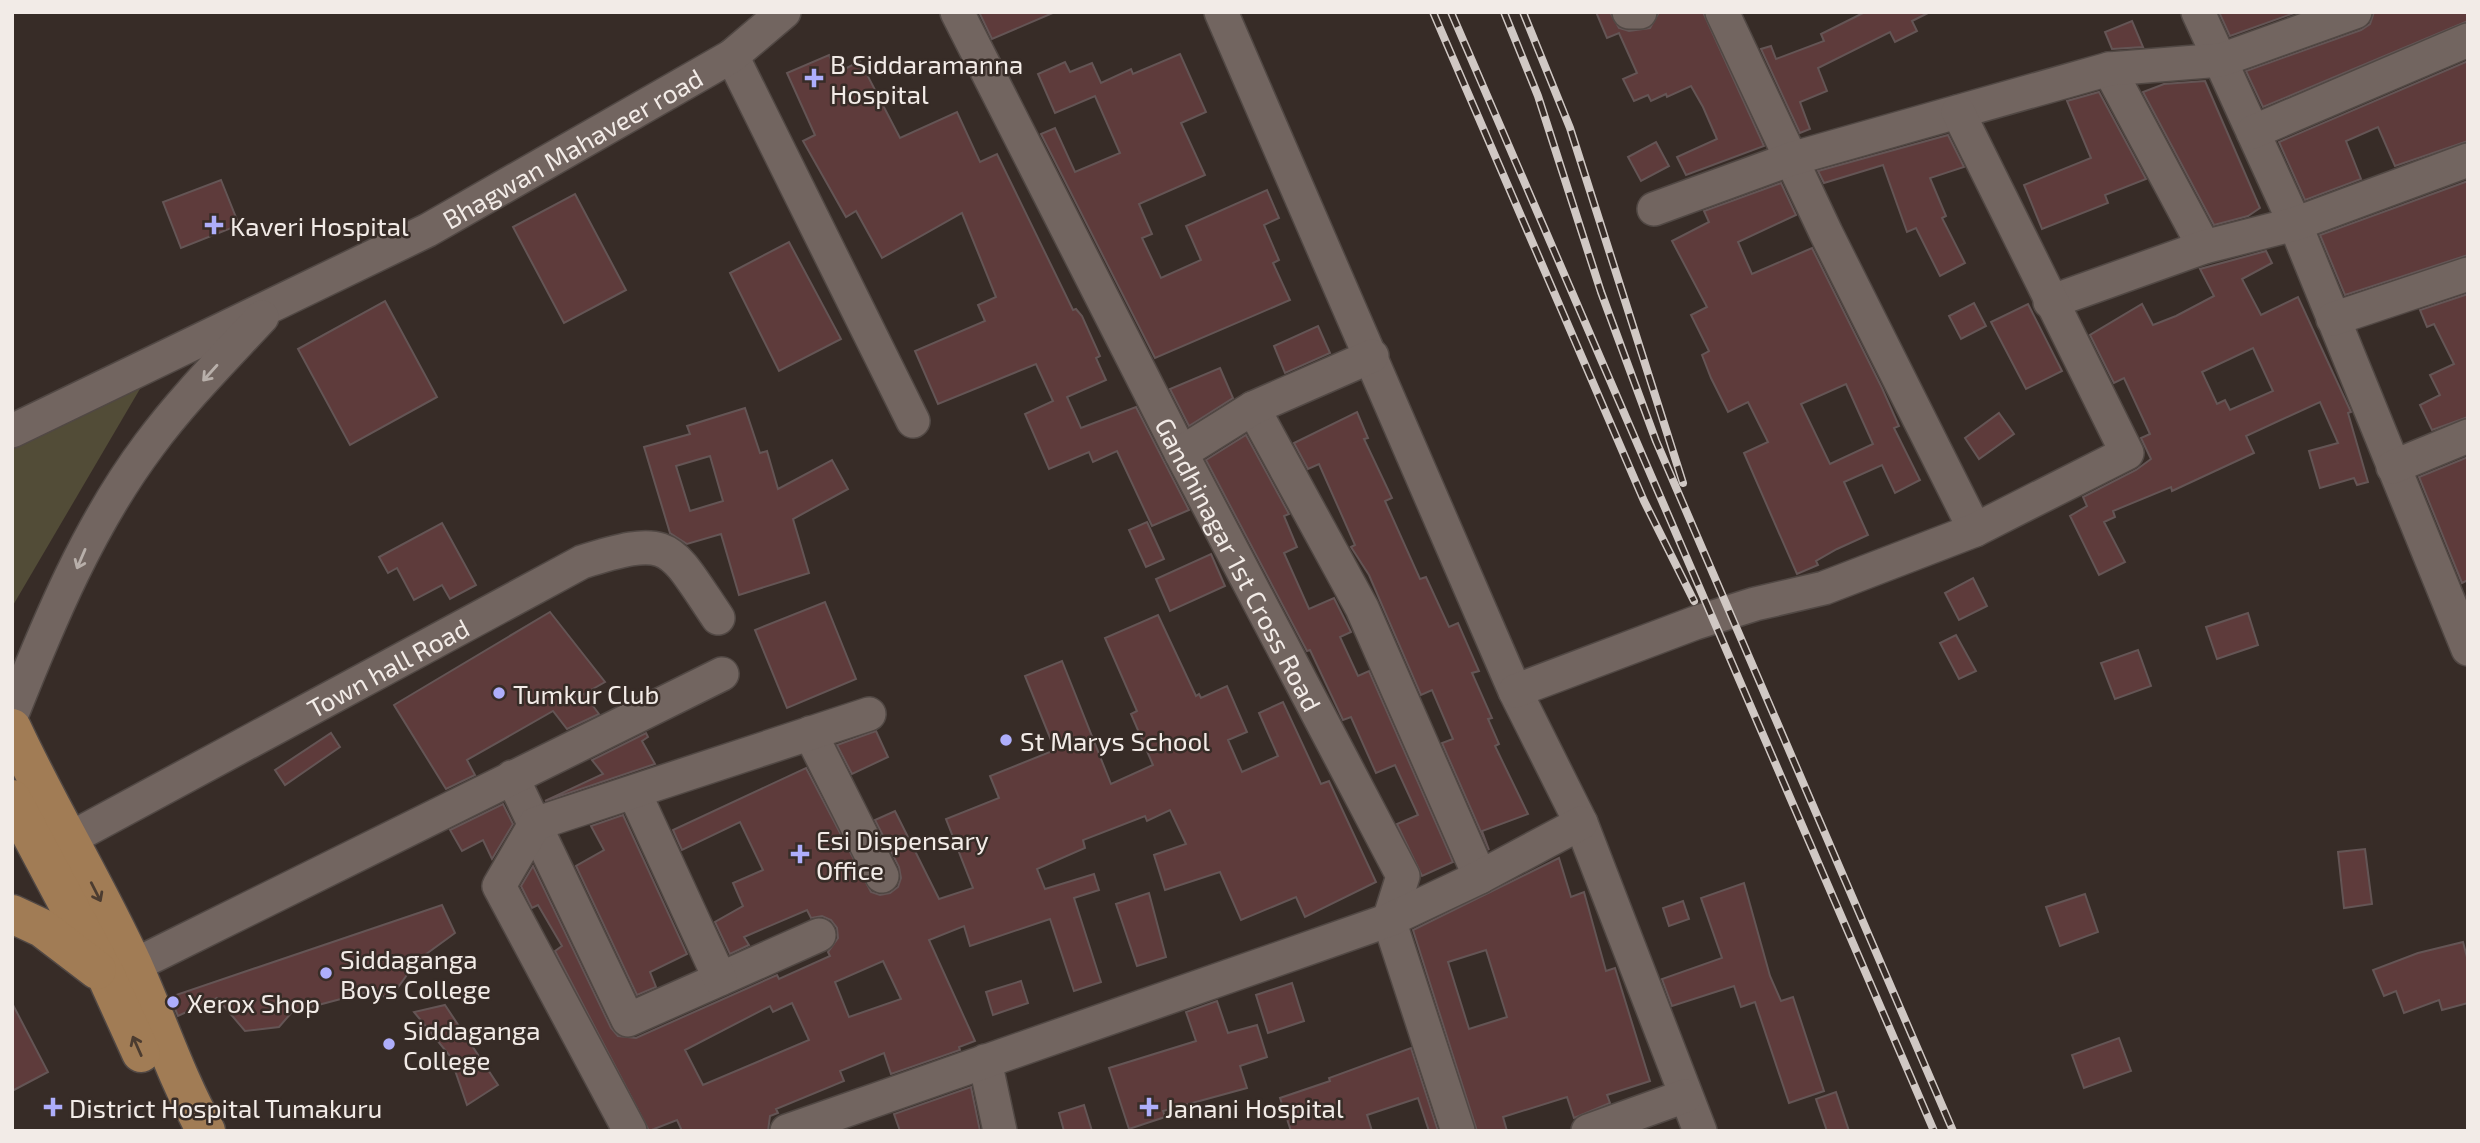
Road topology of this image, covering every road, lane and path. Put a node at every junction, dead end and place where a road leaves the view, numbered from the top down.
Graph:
1 (783, 12) edge
2 (957, 12) edge
3 (1221, 12) edge
4 (1629, 12) edge
5 (1640, 12) edge
6 (1722, 12) edge
7 (2199, 12) edge
8 (2355, 12) edge
9 (2468, 40) edge
10 (732, 57) junction
11 (2221, 60) junction
12 (2109, 69) junction
13 (1958, 112) junction
14 (2253, 132) junction
15 (1791, 159) junction
16 (2468, 160) edge
17 (1654, 209) dead end
18 (2295, 224) junction
19 (2204, 247) junction
20 (2468, 274) edge
21 (2050, 302) junction
22 (273, 304) junction
23 (2333, 319) junction
24 (1372, 356) junction
25 (1253, 408) junction
26 (913, 421) dead end
27 (12, 431) edge
28 (2468, 436) edge
29 (1181, 453) junction
30 (2393, 467) junction
31 (1975, 530) junction
32 (718, 618) dead end
33 (2468, 649) edge
34 (722, 674) dead end
35 (1515, 691) junction
36 (12, 714) edge
37 (869, 714) dead end
38 (12, 728) edge
39 (810, 733) junction
40 (512, 777) junction
41 (634, 792) junction
42 (20, 799) edge
43 (1581, 823) junction
44 (535, 824) junction
45 (43, 841) edge
46 (882, 876) dead end
47 (1480, 877) junction
48 (12, 915) edge
49 (1389, 920) junction
50 (819, 935) dead end
51 (120, 972) junction
52 (720, 979) junction
53 (985, 1061) junction
54 (1685, 1096) junction
55 (175, 1131) edge
56 (206, 1131) edge
57 (630, 1131) edge
58 (787, 1131) edge
59 (1000, 1131) edge
60 (1458, 1131) edge
61 (1588, 1131) edge
62 (1700, 1131) edge

1 - 10 street, Bhagwan Mahaveer road
2 - 29 street, Gandhinagar 1st Cross Road
3 - 24 street
4 - 5 street
6 - 15 street
7 - 11 street
8 - 11 street
9 - 14 street
10 - 22 street, Bhagwan Mahaveer road
10 - 26 street
11 - 12 street
11 - 14 street
12 - 13 street
12 - 19 street
13 - 15 street
13 - 21 street
14 - 18 street
15 - 17 street
15 - 31 street
16 - 18 street
18 - 19 street
18 - 23 street
19 - 21 street
20 - 23 street
21 - 31 street
22 - 27 street, Bhagwan Mahaveer road
22 -> 36 street
23 - 30 street
24 - 25 street
24 - 35 street
25 - 29 street
25 - 47 street
28 - 30 street
29 - 49 street, Gandhinagar 1st Cross Road
30 - 33 street
31 - 35 street
32 - 45 street, Town hall Road
34 - 40 street
35 - 43 street
37 - 39 street
38 - 42 main road
39 - 41 street
39 - 46 street
40 - 44 street
40 - 51 street
41 - 44 street
41 - 52 street
42 - 45 main road
43 - 47 street
43 - 54 street
44 - 52 street
44 - 57 street
45 - 51 main road
47 - 49 street
48 - 51 main road
49 - 53 street
49 - 60 street
50 - 52 street
55 -> 51 main road
51 - 56 main road
53 - 58 street
53 - 59 street
54 - 61 street
54 - 62 street

